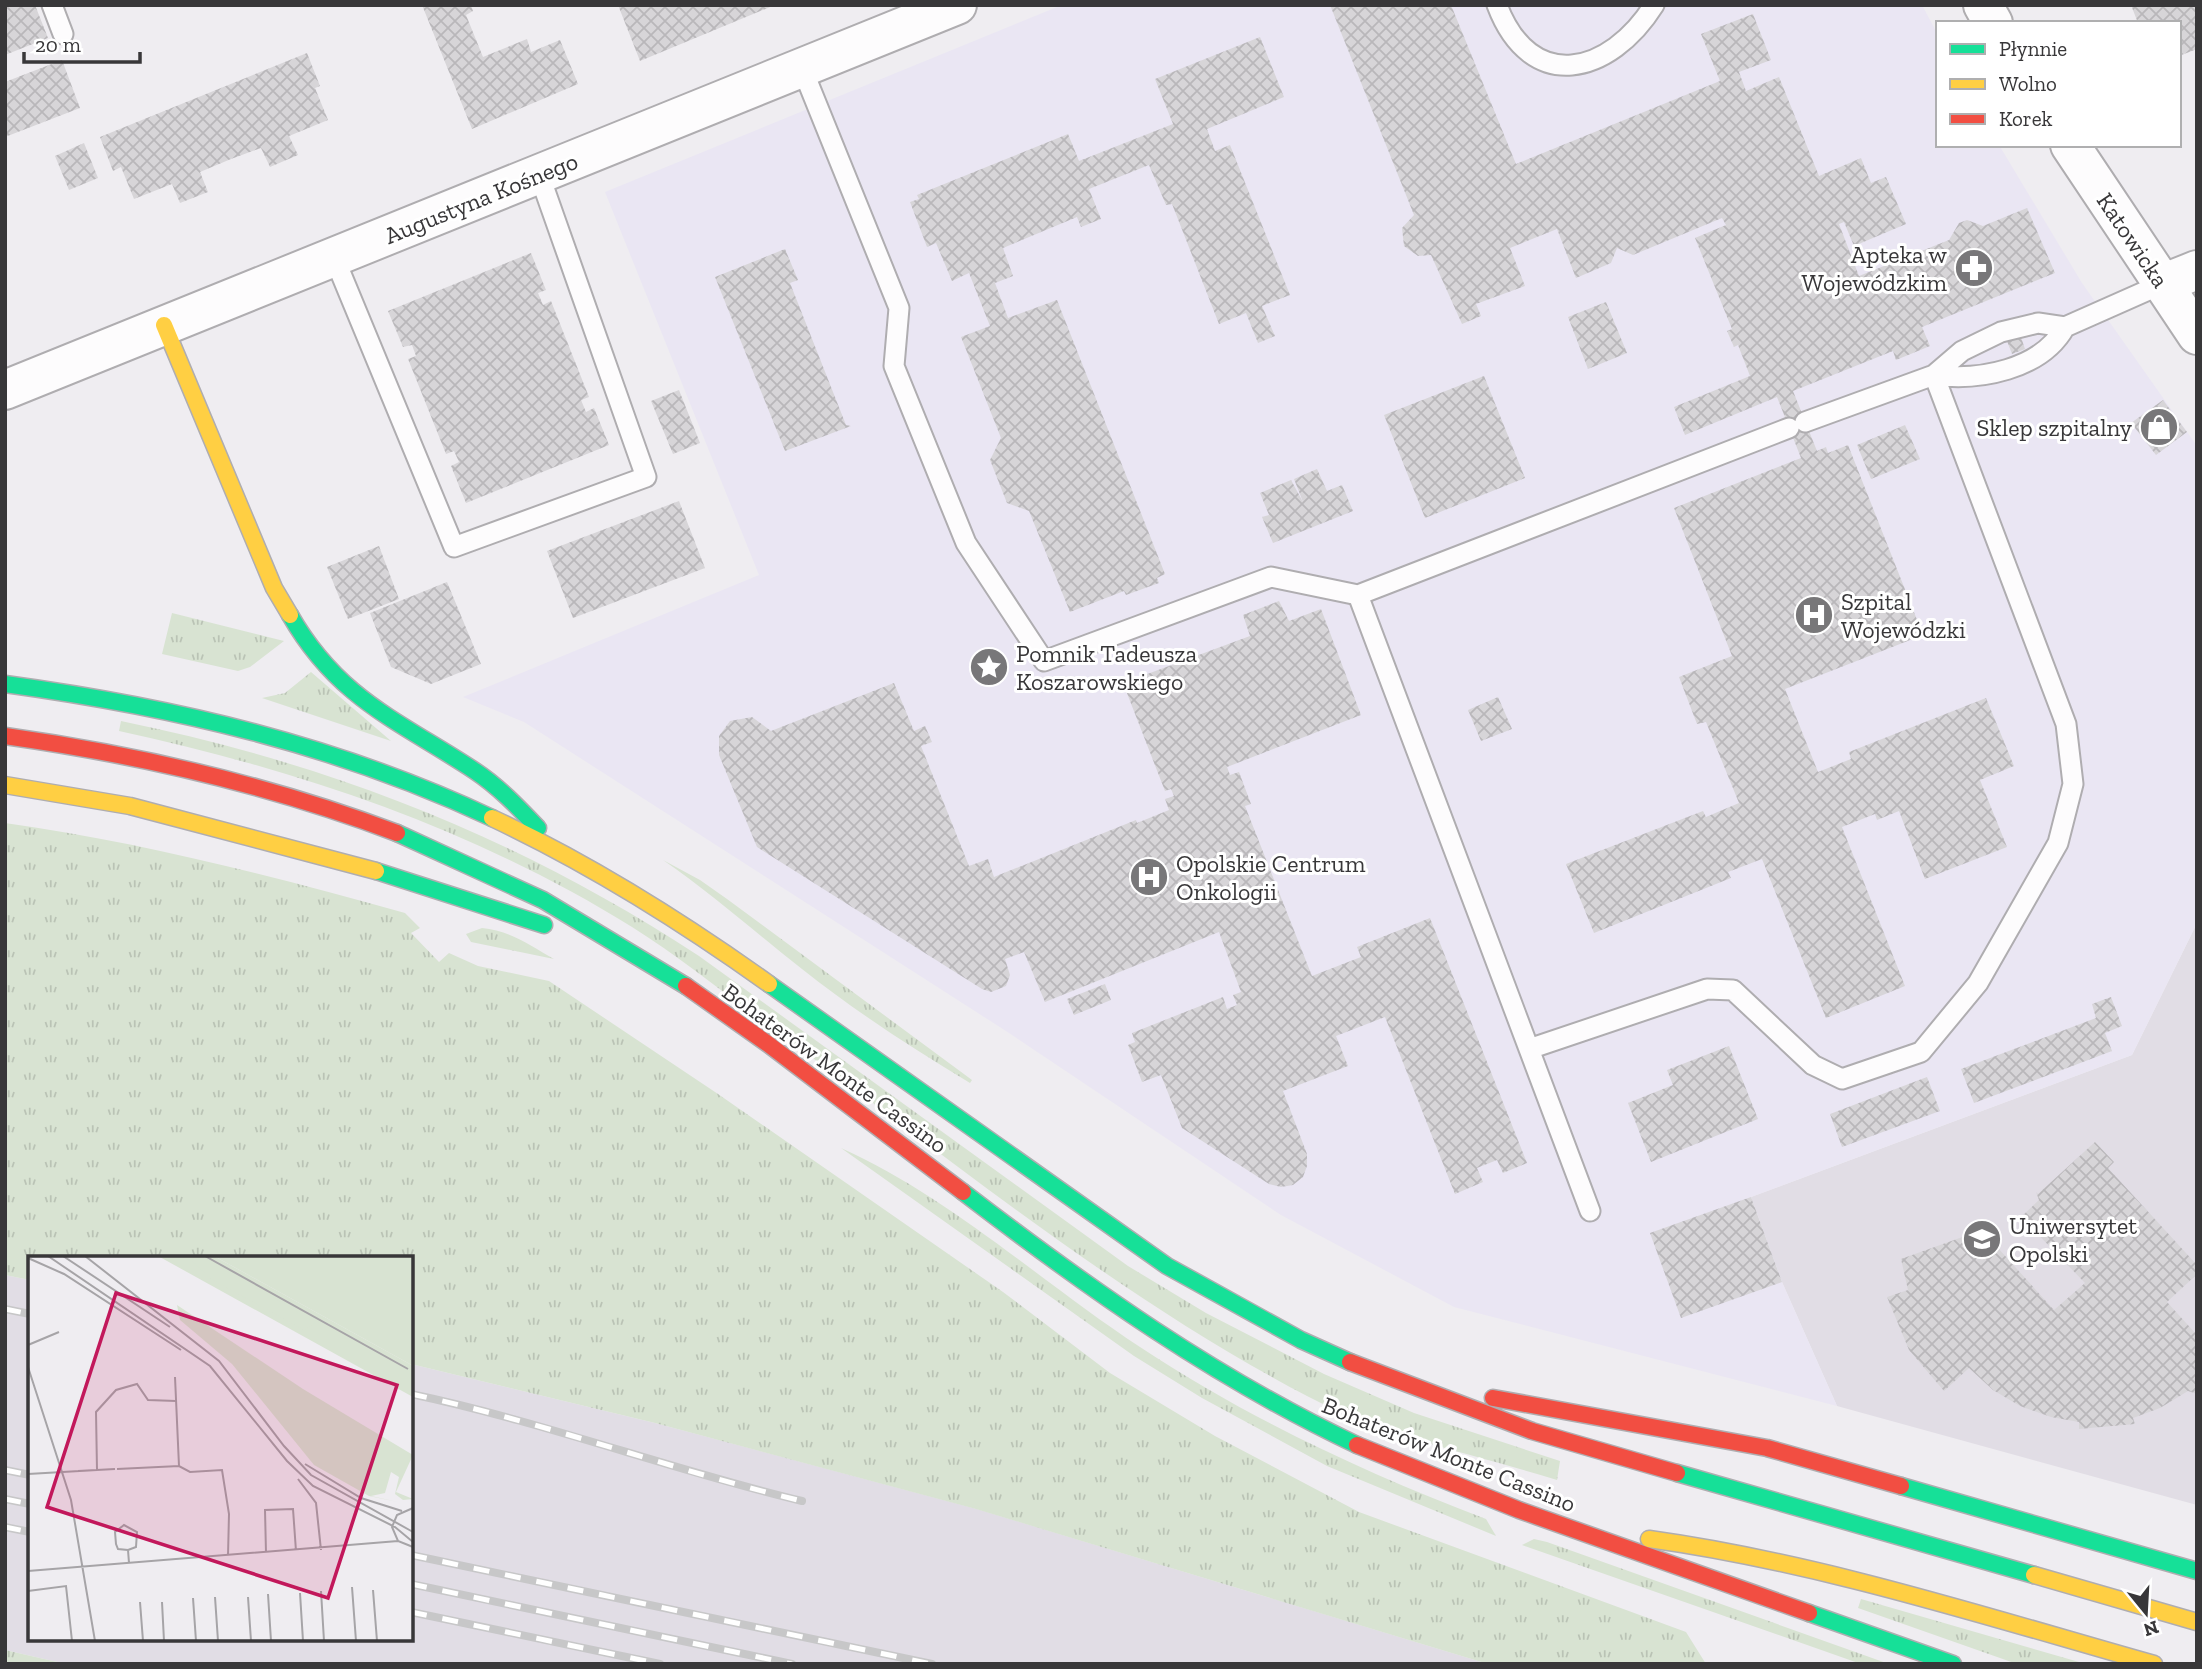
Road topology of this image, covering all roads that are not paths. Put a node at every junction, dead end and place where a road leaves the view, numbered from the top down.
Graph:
1 (52, 5) edge
2 (957, 5) edge
3 (1497, 5) edge
4 (1654, 5) edge
5 (1983, 5) edge
6 (1992, 21) edge
7 (63, 34) dead end
8 (802, 68) junction
9 (2071, 147) edge
10 (539, 174) junction
11 (334, 257) junction
12 (2197, 270) edge
13 (2162, 284) junction
14 (164, 325) junction
15 (2064, 327) junction
16 (2197, 335) edge
17 (1934, 375) junction
18 (5, 390) edge
19 (1358, 595) junction
20 (5, 684) edge
21 (5, 736) edge
22 (5, 785) edge
23 (555, 848) junction
24 (615, 940) junction
25 (1529, 1049) junction
26 (1590, 1211) dead end
27 (1402, 1384) junction
28 (1594, 1537) junction
29 (2197, 1571) edge
30 (2197, 1622) edge
31 (1953, 1664) edge
32 (2154, 1664) edge

1 - 7 lane
2 - 8 street, Augustyna Kośnego
3 - 4 lane
5 - 6 street
8 - 10 street, Augustyna Kośnego
8 - 19 lane
9 - 13 street, Katowicka
10 - 11 street, Augustyna Kośnego
10 - 11 lane
11 - 14 street, Augustyna Kośnego
12 - 13 street
13 - 15 lane
13 - 16 street, Katowicka
14 - 18 street, Augustyna Kośnego
14 - 23 main road
15 - 17 lane
15 - 17 lane
17 - 19 lane
17 - 25 lane
19 - 25 lane
20 - 23 main road, Bohaterów Monte Cassino
21 - 24 main road, Bohaterów Monte Cassino
22 - 24 main road
23 - 27 main road, Bohaterów Monte Cassino
24 - 28 main road, Bohaterów Monte Cassino
25 - 26 lane
27 - 29 main road
27 - 30 main road
28 - 31 main road, Bohaterów Monte Cassino
28 - 32 main road

